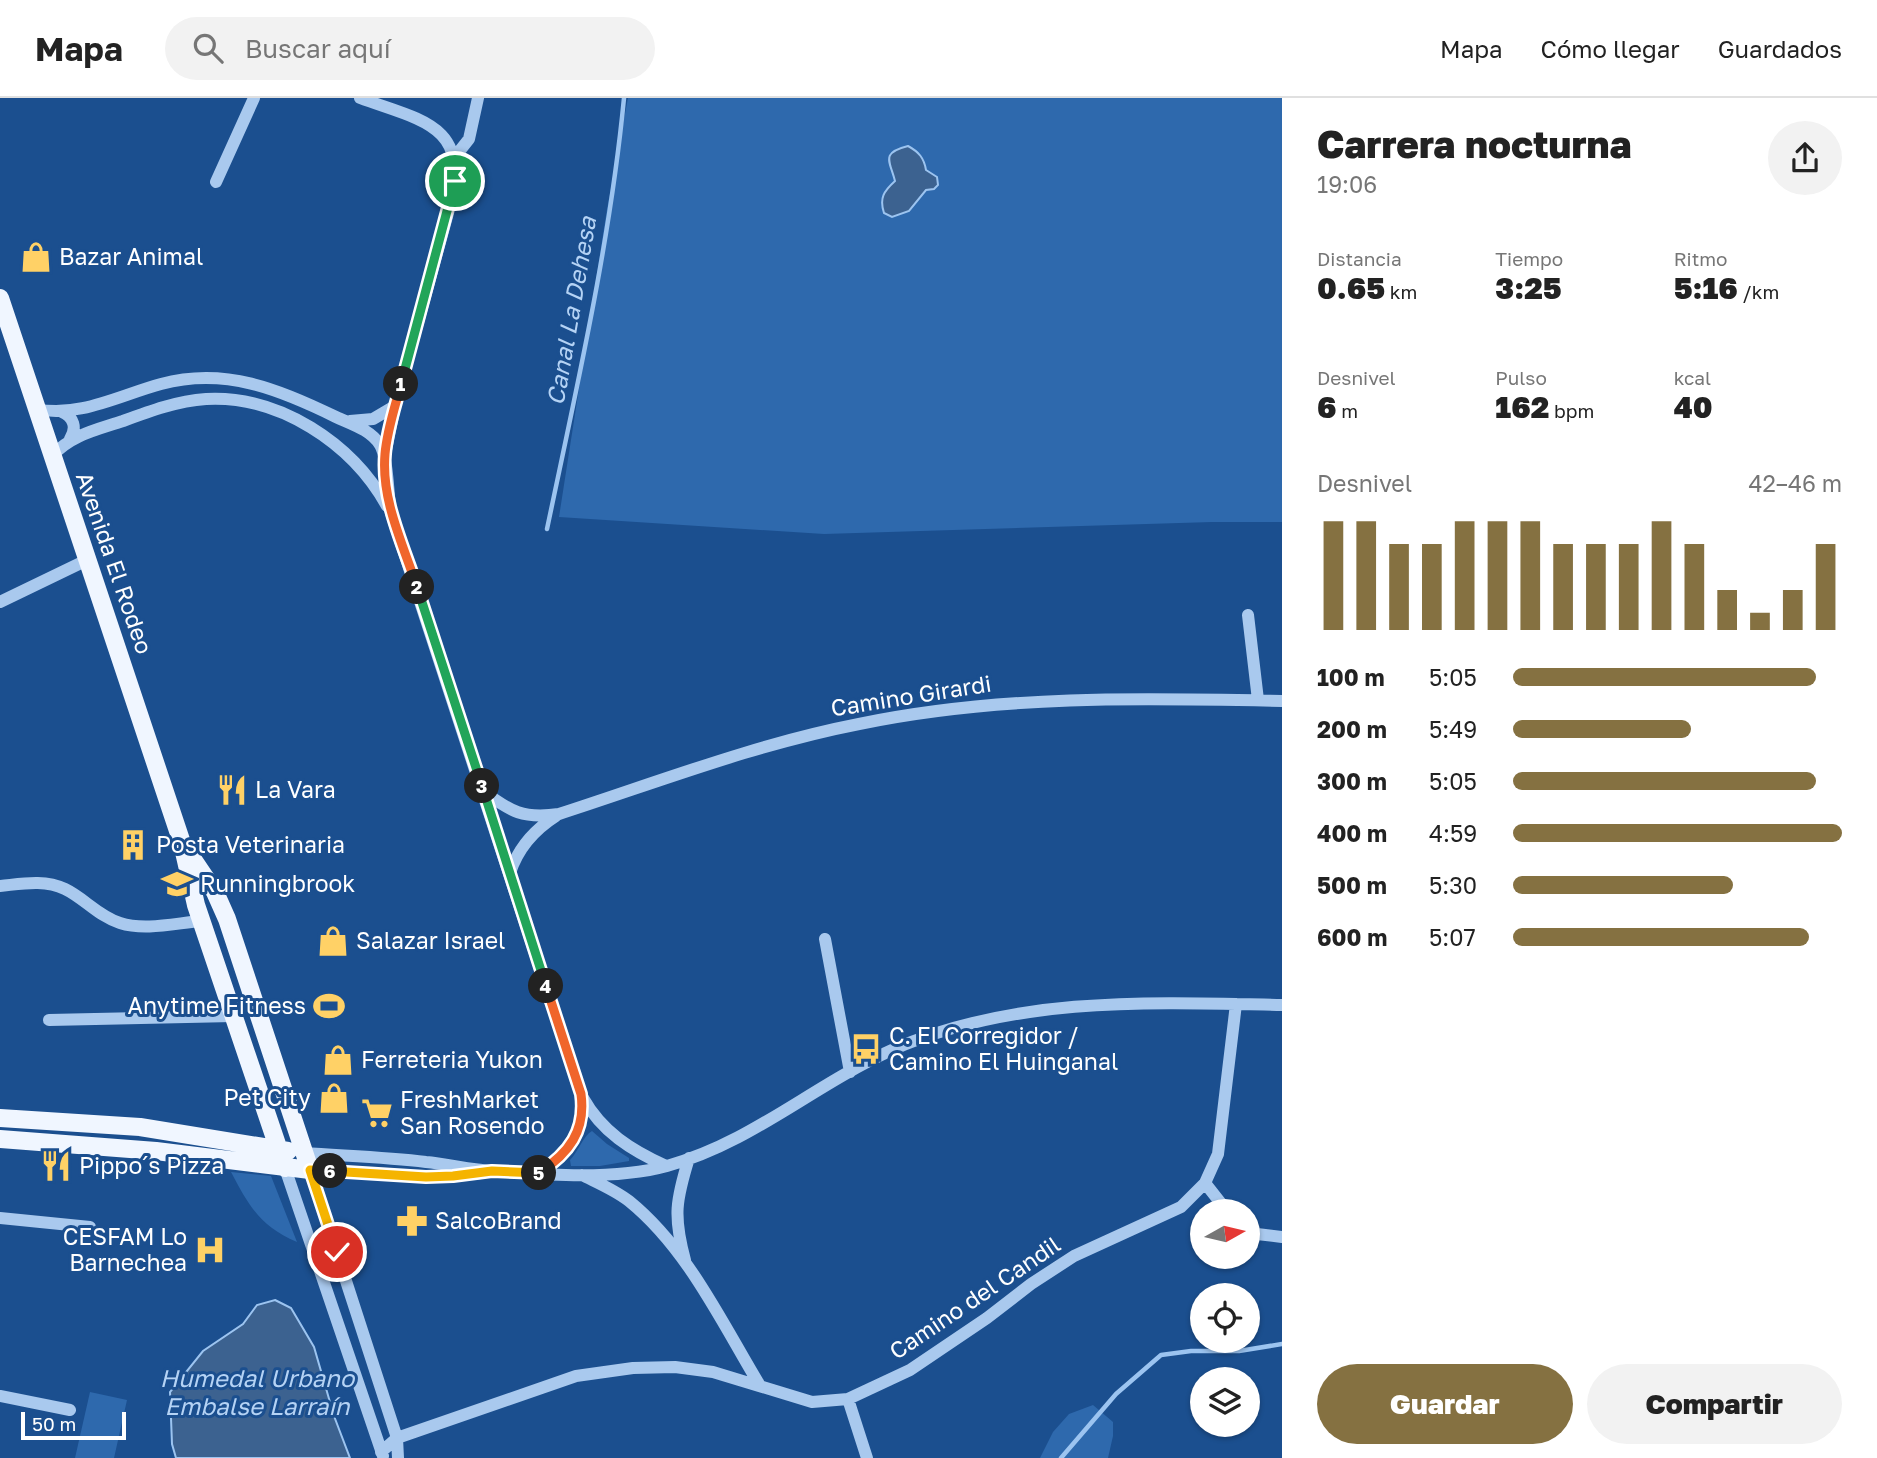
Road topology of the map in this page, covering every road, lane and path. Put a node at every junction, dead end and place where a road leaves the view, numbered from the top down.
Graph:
1 (254, 98) edge
2 (360, 98) edge
3 (478, 98) edge
4 (454, 158) junction
5 (216, 182) dead end
6 (0, 298) edge
7 (395, 406) junction
8 (37, 409) junction
9 (62, 412) junction
10 (344, 421) junction
11 (70, 439) junction
12 (385, 455) junction
13 (52, 456) junction
14 (391, 513) junction
15 (87, 561) junction
16 (0, 602) edge
17 (1248, 615) dead end
18 (1258, 700) junction
19 (1282, 701) edge
20 (483, 790) junction
21 (559, 814) junction
22 (182, 843) junction
23 (510, 873) junction
24 (0, 886) edge
25 (202, 921) junction
26 (825, 939) dead end
27 (1236, 1004) junction
28 (1282, 1004) edge
29 (233, 1016) junction
30 (49, 1020) dead end
31 (850, 1072) junction
32 (581, 1094) junction
33 (0, 1118) edge
34 (606, 1130) junction
35 (578, 1135) junction
36 (0, 1139) edge
37 (279, 1151) junction
38 (689, 1158) junction
39 (307, 1162) junction
40 (666, 1166) junction
41 (285, 1168) junction
42 (539, 1173) junction
43 (580, 1174) junction
44 (1205, 1183) junction
45 (1218, 1199) edge
46 (676, 1211) junction
47 (644, 1214) junction
48 (0, 1218) edge
49 (90, 1227) dead end
50 (1260, 1234) edge
51 (1282, 1237) edge
52 (686, 1264) junction
53 (759, 1384) junction
54 (0, 1396) edge
55 (848, 1399) junction
56 (70, 1410) dead end
57 (397, 1438) junction
58 (382, 1455) edge
59 (398, 1458) edge
60 (867, 1458) edge

1 - 5 street
2 - 4 street
3 - 4 street
4 - 7 street
6 - 8 main road, Avenida El Rodeo
7 - 10 street
7 - 12 street
8 - 9 street
8 - 13 main road, Avenida El Rodeo
9 - 10 street
9 - 11 street
10 - 12 street
11 - 13 street
11 - 14 street
12 - 14 street
13 - 15 main road, Avenida El Rodeo
14 - 20 street
15 - 16 street
15 - 22 main road, Avenida El Rodeo
17 - 18 street
18 - 19 street, Camino Girardi
18 - 21 street, Camino Girardi
20 - 21 street, Camino Girardi
20 - 23 street
21 - 23 street, Camino Girardi
22 - 25 main road, Avenida El Rodeo
22 - 39 main road, Avenida El Rodeo
23 - 32 street
24 - 25 street
25 - 29 main road, Avenida El Rodeo
26 - 31 street
27 - 28 street
27 - 31 street
27 - 44 street, Camino del Candil
29 - 30 street
29 - 37 main road, Avenida El Rodeo
31 - 38 street
32 - 34 street
32 - 35 street
33 - 37 main road
34 - 35 street
34 - 40 street
35 - 42 street
36 - 41 main road
37 - 39 main road
37 - 41 main road, Avenida El Rodeo
38 - 40 street
38 - 46 street
39 - 41 main road
39 - 42 street
39 - 57 street, Avenida El Rodeo
40 - 43 street
41 - 58 street, Avenida El Rodeo
42 - 43 street
43 - 47 street
44 - 45 street
44 - 55 street, Camino del Candil
46 - 47 street
46 - 52 street
47 - 52 street
48 - 49 street
50 - 51 street
52 - 53 street
53 - 55 street, Camino del Candil
53 - 57 street, Camino del Candil
54 - 56 street
55 - 60 street
57 - 58 street, Camino del Candil
57 - 59 street, Avenida El Rodeo

